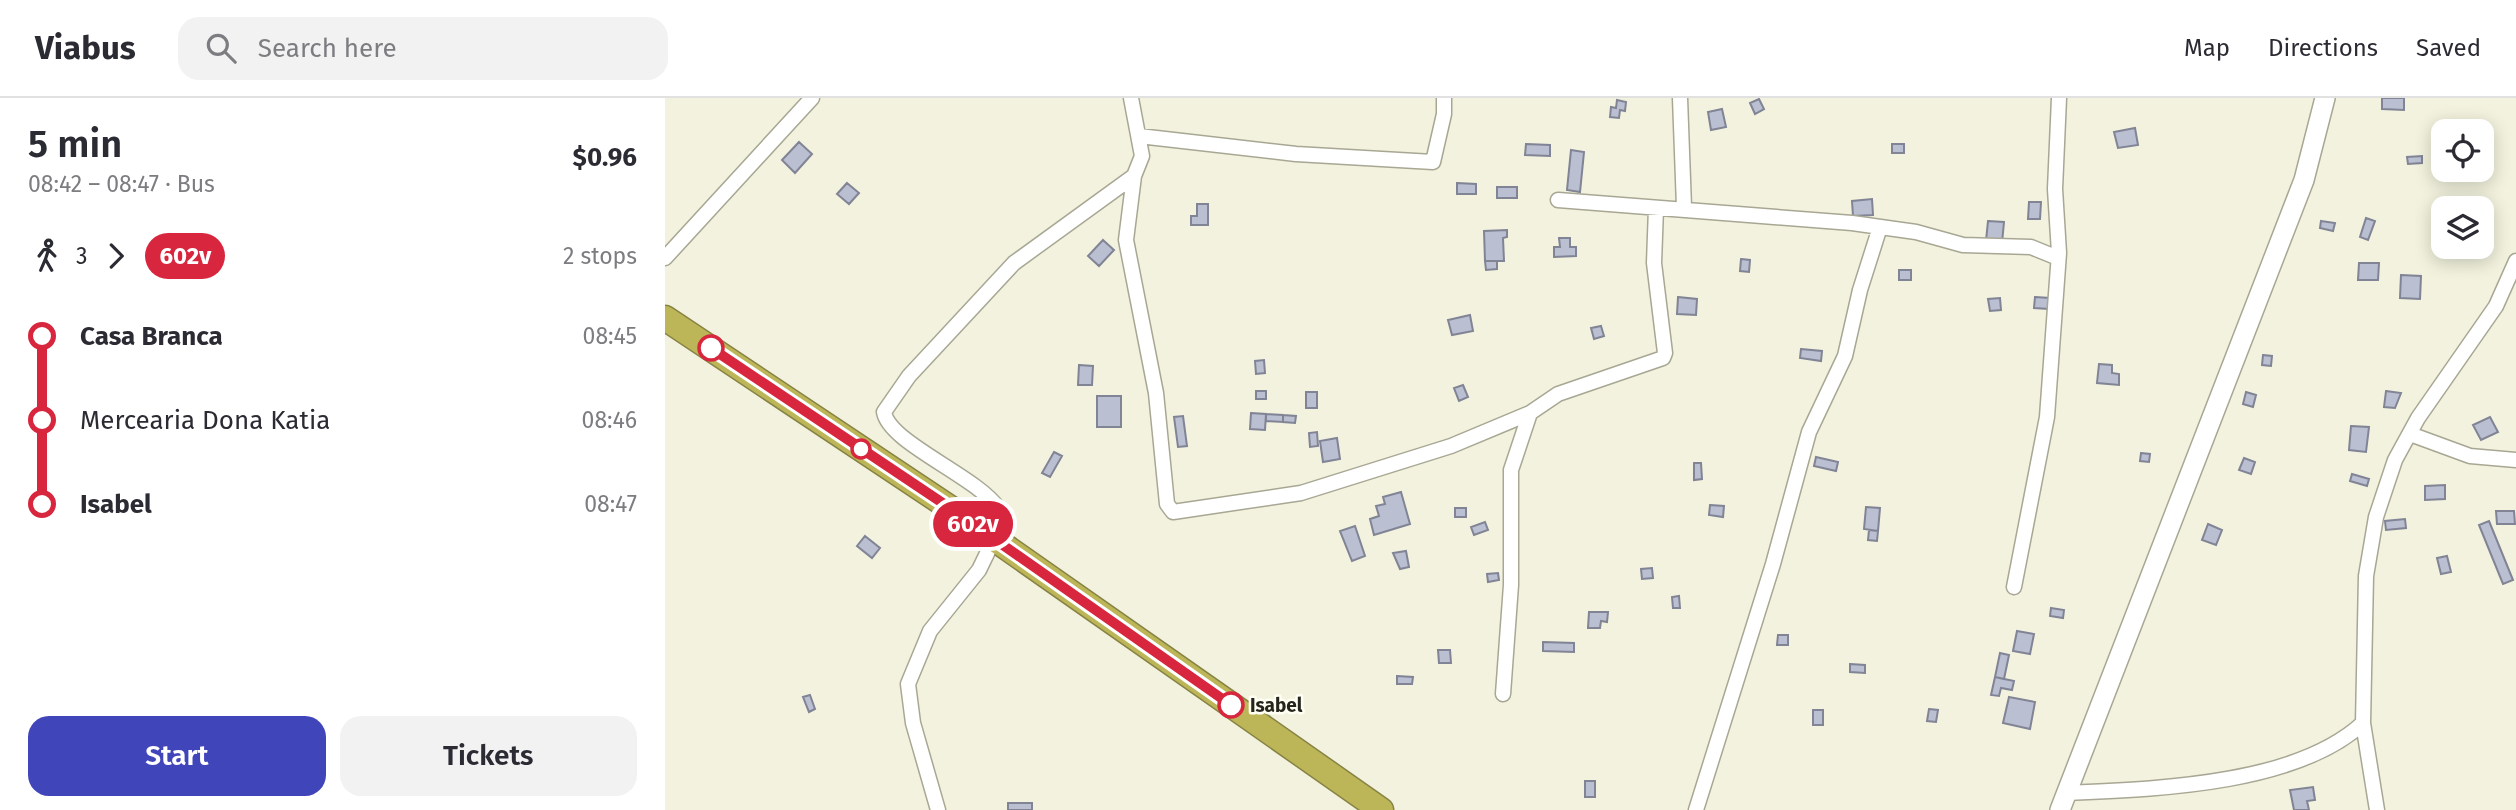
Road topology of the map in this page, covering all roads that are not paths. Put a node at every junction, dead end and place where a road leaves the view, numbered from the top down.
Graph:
1 (812, 98) edge
2 (1131, 98) edge
3 (1444, 98) edge
4 (1680, 98) edge
5 (2059, 98) edge
6 (2325, 98) edge
7 (1139, 136) junction
8 (1133, 176) junction
9 (1558, 200) dead end
10 (1657, 208) junction
11 (1684, 208) junction
12 (2056, 222) junction
13 (1880, 227) junction
14 (2031, 247) junction
15 (665, 258) edge
16 (2058, 258) junction
17 (2516, 261) edge
18 (665, 318) edge
19 (1530, 413) junction
20 (2410, 434) junction
21 (2516, 460) edge
22 (994, 539) junction
23 (2014, 587) dead end
24 (1503, 694) dead end
25 (2363, 723) junction
26 (2064, 802) edge
27 (938, 810) edge
28 (1381, 810) edge
29 (1696, 810) edge
30 (2377, 810) edge

1 - 15 street
2 - 7 street
3 - 7 street
4 - 11 street
5 - 12 street
6 - 26 street
7 - 8 street
8 - 19 street
8 - 22 street
9 - 10 street
10 - 11 street
10 - 19 street
11 - 13 street
12 - 14 street
12 - 16 street
13 - 14 street
13 - 29 street
14 - 16 street
16 - 23 street
17 - 20 street
18 - 22 highway
19 - 24 street
20 - 21 street
20 - 25 street
22 - 27 street
22 - 28 highway
25 - 26 street
25 - 30 street

